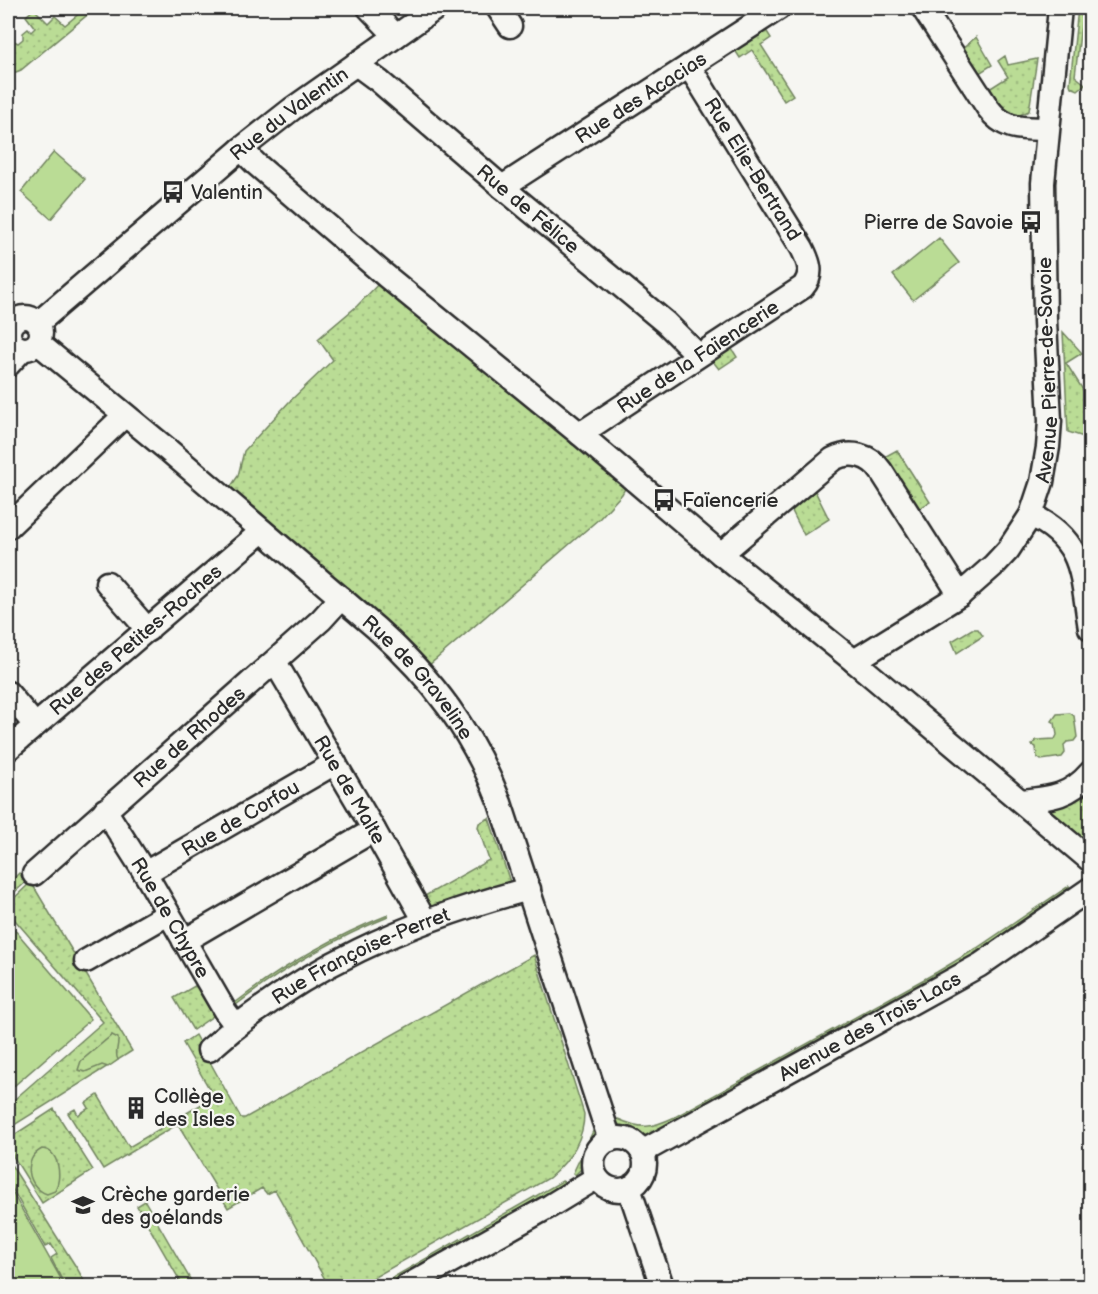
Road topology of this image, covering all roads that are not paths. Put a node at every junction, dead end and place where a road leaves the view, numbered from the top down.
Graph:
1 (369, 8) edge
2 (436, 8) edge
3 (779, 8) edge
4 (923, 8) edge
5 (1060, 8) edge
6 (396, 36) junction
7 (356, 64) junction
8 (689, 66) junction
9 (1047, 129) junction
10 (241, 149) junction
11 (502, 187) junction
12 (810, 274) joint
13 (9, 326) edge
14 (27, 345) edge
15 (698, 355) junction
16 (124, 415) junction
17 (580, 434) junction
18 (1031, 515) junction
19 (8, 527) edge
20 (262, 531) junction
21 (721, 554) junction
22 (107, 583) dead end
23 (960, 595) junction
24 (341, 598) junction
25 (1090, 628) edge
26 (148, 630) junction
27 (854, 661) junction
28 (275, 662) junction
29 (8, 693) edge
30 (35, 725) junction
31 (8, 749) edge
32 (335, 763) junction
33 (1090, 773) edge
34 (1022, 801) junction
35 (105, 810) junction
36 (374, 830) junction
37 (1090, 860) edge
38 (145, 873) junction
39 (34, 874) dead end
40 (1090, 889) edge
41 (529, 890) junction
42 (168, 914) junction
43 (425, 921) junction
44 (184, 941) junction
45 (86, 961) dead end
46 (239, 1023) junction
47 (209, 1050) dead end
48 (610, 1140) junction
49 (642, 1152) junction
50 (597, 1178) junction
51 (629, 1188) junction
52 (406, 1287) edge
53 (662, 1287) edge

1 - 6 street
2 - 6 street, Rue du Valentin
3 - 8 street, Rue des Acacias
4 - 9 street
5 - 9 street, Avenue Pierre-de-Savoie
6 - 7 street, Rue du Valentin
7 - 10 street, Rue du Valentin
7 - 11 street, Rue de Félice
8 - 11 street, Rue des Acacias
8 - 12 street, Rue Elie-Bertrand
9 - 18 street, Avenue Pierre-de-Savoie
10 - 14 street, Rue du Valentin
10 - 17 street
11 - 15 street, Rue de Félice
12 - 15 street, Rue de la Faïencerie
13 - 14 street
14 - 16 street, Rue de Graveline
15 - 17 street, Rue de la Faïencerie
16 - 19 street
16 - 20 street, Rue de Graveline
17 - 21 street
18 - 23 street, Avenue Pierre-de-Savoie
18 - 25 street
20 - 24 street, Rue de Graveline
20 - 26 street, Rue des Petites-Roches
21 - 23 street
21 - 27 street
22 - 26 street
23 - 27 street, Avenue Pierre-de-Savoie
24 - 28 street, Rue de Rhodes
24 - 41 street, Rue de Graveline
26 - 30 street, Rue des Petites-Roches
27 - 34 street
28 - 32 street, Rue de Malte
28 - 35 street, Rue de Rhodes
29 - 30 street
30 - 31 street, Rue des Petites-Roches
32 - 36 street, Rue de Malte
32 - 38 street, Rue de Corfou
33 - 34 street
34 - 37 street
35 - 38 street, Rue de Chypre
35 - 39 street, Rue de Rhodes
36 - 43 street, Rue de Malte
36 - 44 street
38 - 42 street, Rue de Chypre
40 - 49 street, Avenue des Trois-Lacs
41 - 43 street, Rue Françoise-Perret
41 - 48 street, Rue de Graveline
42 - 44 street, Rue de Chypre
42 - 45 street
43 - 46 street, Rue Françoise-Perret
44 - 46 street, Rue de Chypre
46 - 47 street, Rue Françoise-Perret
48 - 49 street
48 - 50 street
49 - 51 street
50 - 51 street
50 - 52 street
51 - 53 street

